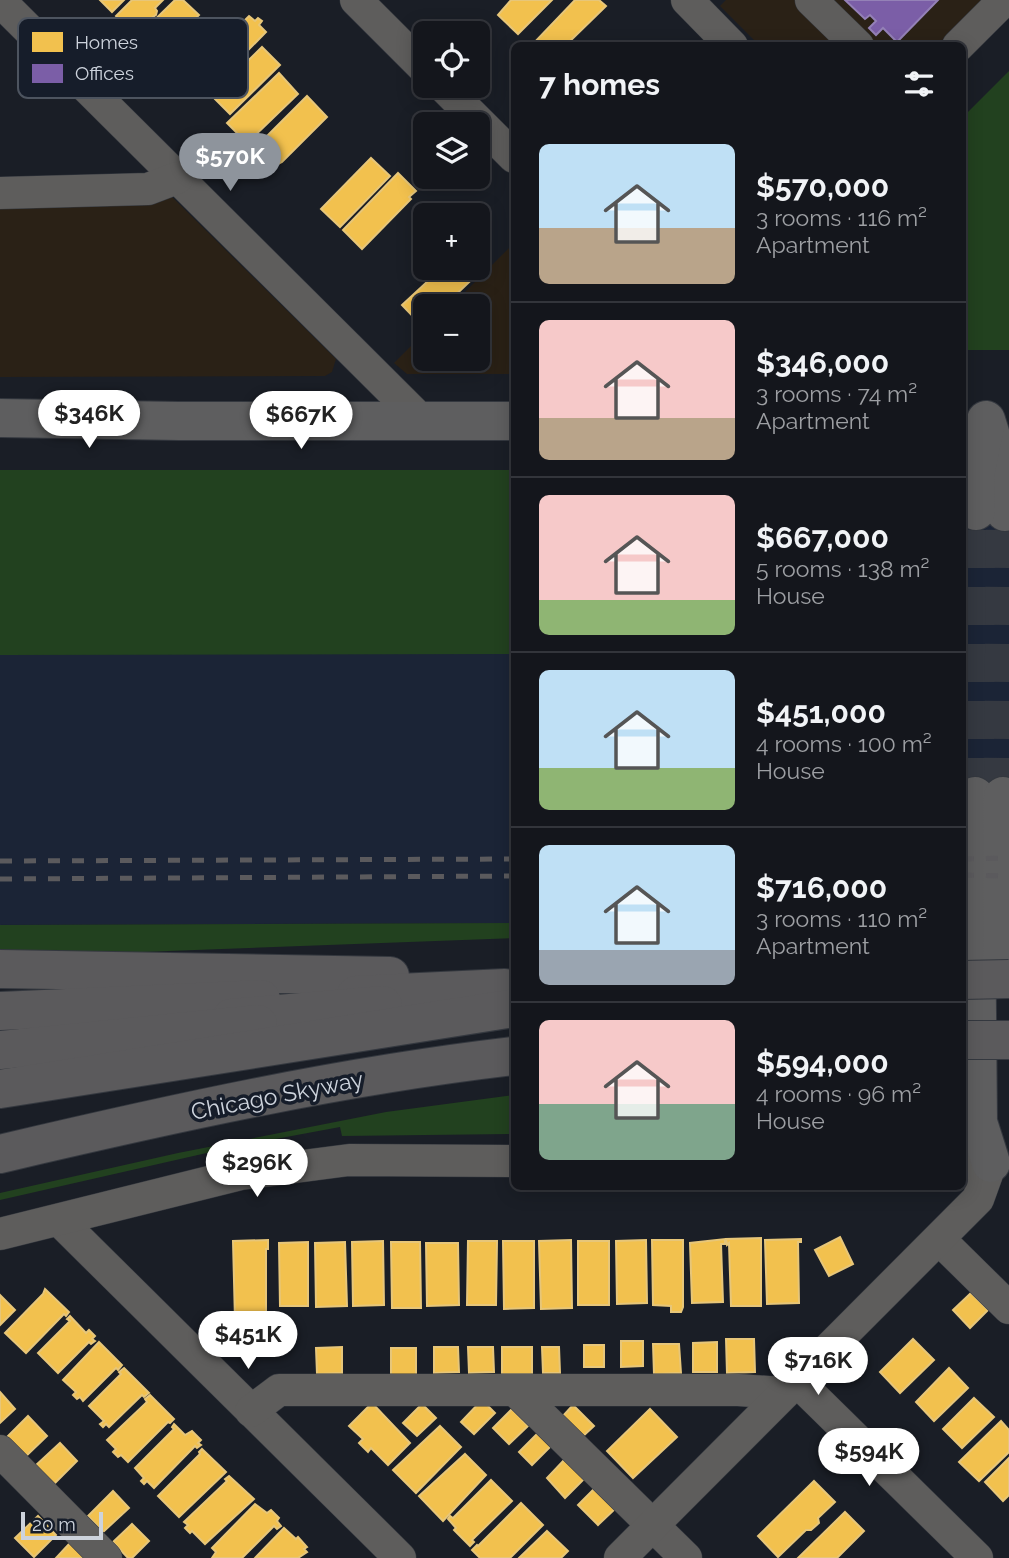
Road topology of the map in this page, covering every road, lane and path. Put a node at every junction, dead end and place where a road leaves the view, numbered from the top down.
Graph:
1 (356, 0) edge
2 (811, 0) edge
3 (1004, 0) edge
4 (0, 1) edge
5 (706, 7) edge
6 (18, 19) edge
7 (729, 42) edge
8 (854, 42) edge
9 (962, 42) edge
10 (413, 57) edge
11 (97, 98) edge
12 (455, 98) edge
13 (511, 154) edge
14 (177, 178) junction
15 (0, 192) edge
16 (0, 418) edge
17 (986, 420) edge
18 (422, 421) junction
19 (511, 421) edge
20 (990, 512) tunnel mouth
21 (0, 970) edge
22 (1009, 979) edge
23 (966, 980) edge
24 (0, 982) edge
25 (511, 992) edge
26 (511, 992) edge
27 (511, 992) edge
28 (511, 992) edge
29 (511, 992) edge
30 (511, 992) edge
31 (511, 992) edge
32 (511, 992) edge
33 (511, 992) edge
34 (511, 993) edge
35 (0, 996) edge
36 (0, 1010) edge
37 (0, 1024) edge
38 (0, 1037) edge
39 (966, 1041) edge
40 (1007, 1049) edge
41 (0, 1050) edge
42 (511, 1056) edge
43 (0, 1063) edge
44 (0, 1076) edge
45 (0, 1090) edge
46 (0, 1154) edge
47 (511, 1161) edge
48 (987, 1163) edge
49 (59, 1220) junction
50 (0, 1234) edge
51 (939, 1239) junction
52 (1009, 1308) edge
53 (791, 1387) junction
54 (517, 1392) junction
55 (251, 1411) junction
56 (0, 1451) edge
57 (653, 1525) junction
58 (106, 1558) edge
59 (400, 1558) edge
60 (620, 1558) edge
61 (686, 1558) edge
62 (978, 1558) edge

1 - 10 street
2 - 8 street
3 - 9 street
4 - 6 street
5 - 7 street
11 - 14 street
12 - 13 street
14 - 15 street
14 - 18 street
16 - 18 main road
17 - 20 main road
18 - 19 main road
21 - 25 highway
22 - 23 highway, bridge
24 - 26 highway
27 - 35 highway
28 - 36 highway
29 - 37 highway
30 - 38 highway
31 - 41 highway
32 - 43 highway
33 - 44 highway
34 - 45 highway
39 - 40 highway, bridge
40 - 48 main road
40 - 48 main road
42 - 46 highway, Chicago Skyway
47 - 49 street
48 - 51 street
49 - 50 street
49 - 55 street
51 - 52 street
51 - 53 street
53 - 54 street
53 - 57 street
53 - 62 street
54 - 55 street
54 - 57 street
55 - 59 street
56 - 58 street
57 - 60 street
57 - 61 street

